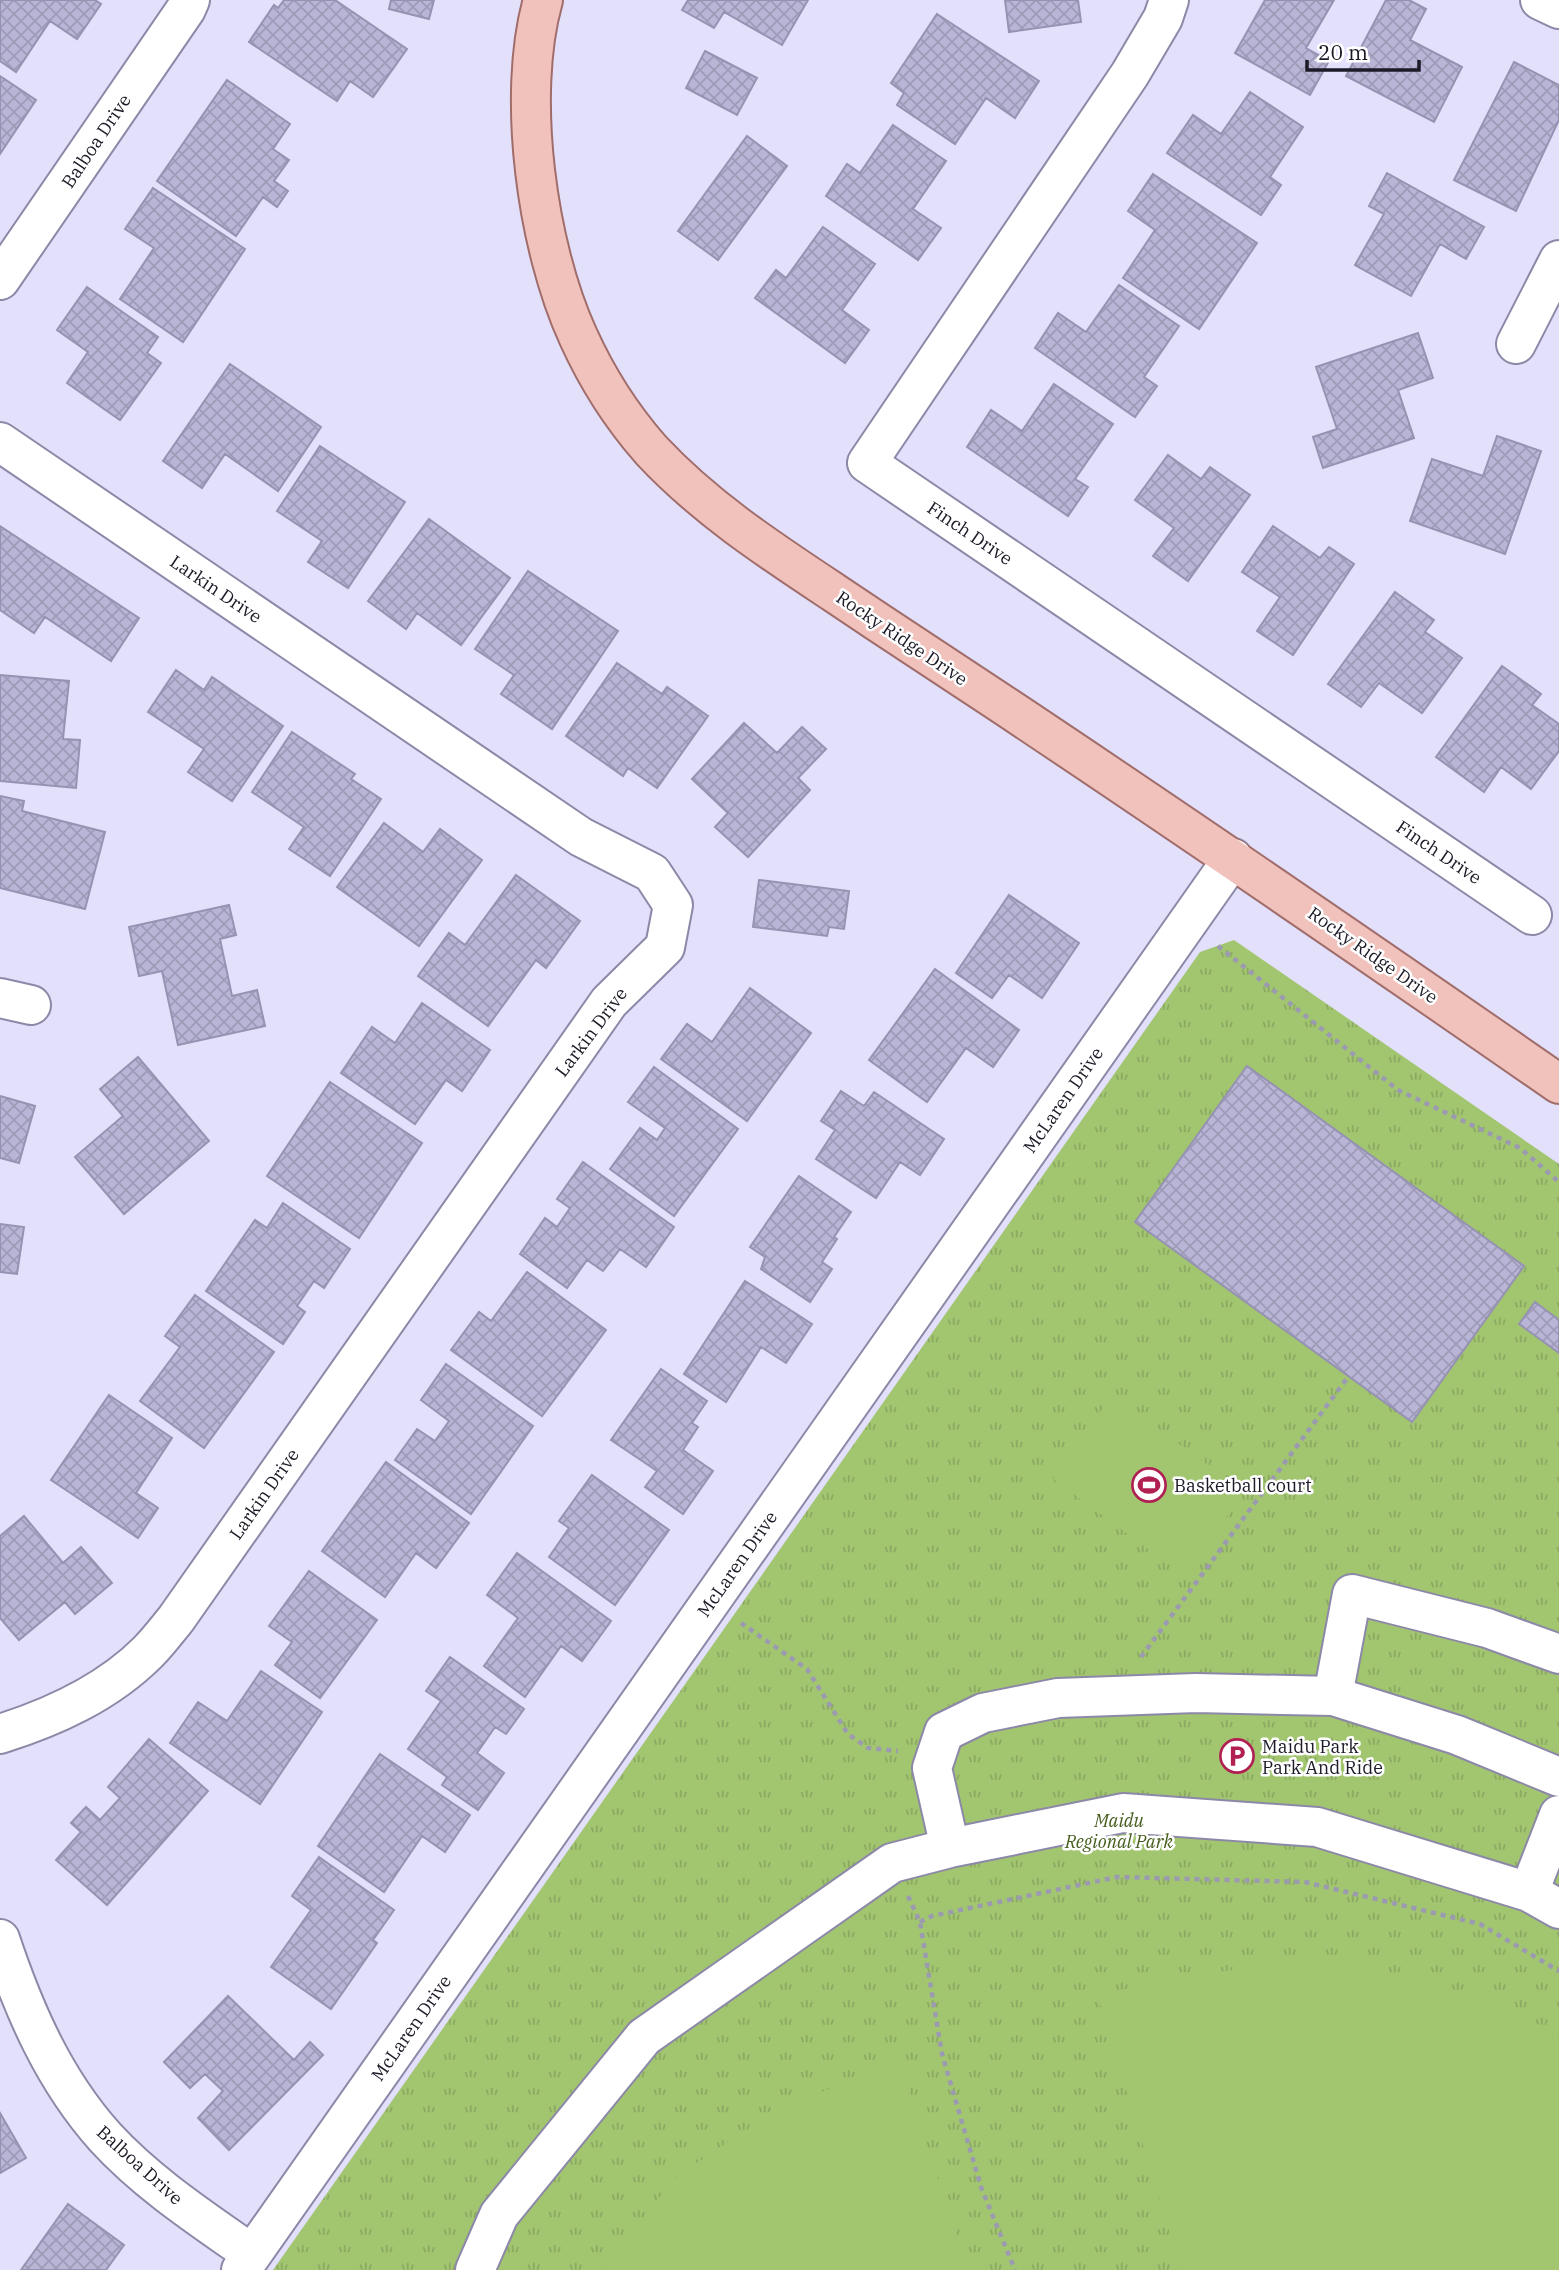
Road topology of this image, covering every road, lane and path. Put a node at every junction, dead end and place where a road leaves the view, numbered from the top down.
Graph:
1 (190, 0) edge
2 (543, 0) edge
3 (1169, 0) edge
4 (1540, 0) edge
5 (1559, 9) edge
6 (1559, 260) edge
7 (0, 280) edge
8 (1516, 344) dead end
9 (0, 442) edge
10 (1233, 858) junction
11 (1532, 915) dead end
12 (1215, 944) dead end
13 (1559, 1084) edge
14 (1559, 1182) edge
15 (1348, 1377) dead end
16 (740, 1623) dead end
17 (1559, 1654) edge
18 (1138, 1660) dead end
19 (1333, 1696) junction
20 (0, 1734) edge
21 (904, 1741) dead end
22 (1559, 1777) edge
23 (1559, 1815) edge
24 (950, 1848) junction
25 (1544, 1900) edge
26 (0, 1939) edge
27 (1559, 1971) edge
28 (7, 1986) edge
29 (247, 2262) edge
30 (475, 2270) edge
31 (1016, 2270) edge

1 - 7 street, Balboa Drive
2 - 10 main road, Rocky Ridge Drive
3 - 11 street, Finch Drive
4 - 5 street
6 - 8 street
9 - 20 street, Larkin Drive
10 - 13 main road, Rocky Ridge Drive
10 - 29 street, McLaren Drive
12 - 14 path
15 - 18 path
16 - 21 path
17 - 19 street
19 - 22 street
19 - 24 street
23 - 25 street
24 - 25 street
24 - 30 street
26 - 28 street, Balboa Drive
27 - 31 path
28 - 29 street, Balboa Drive

